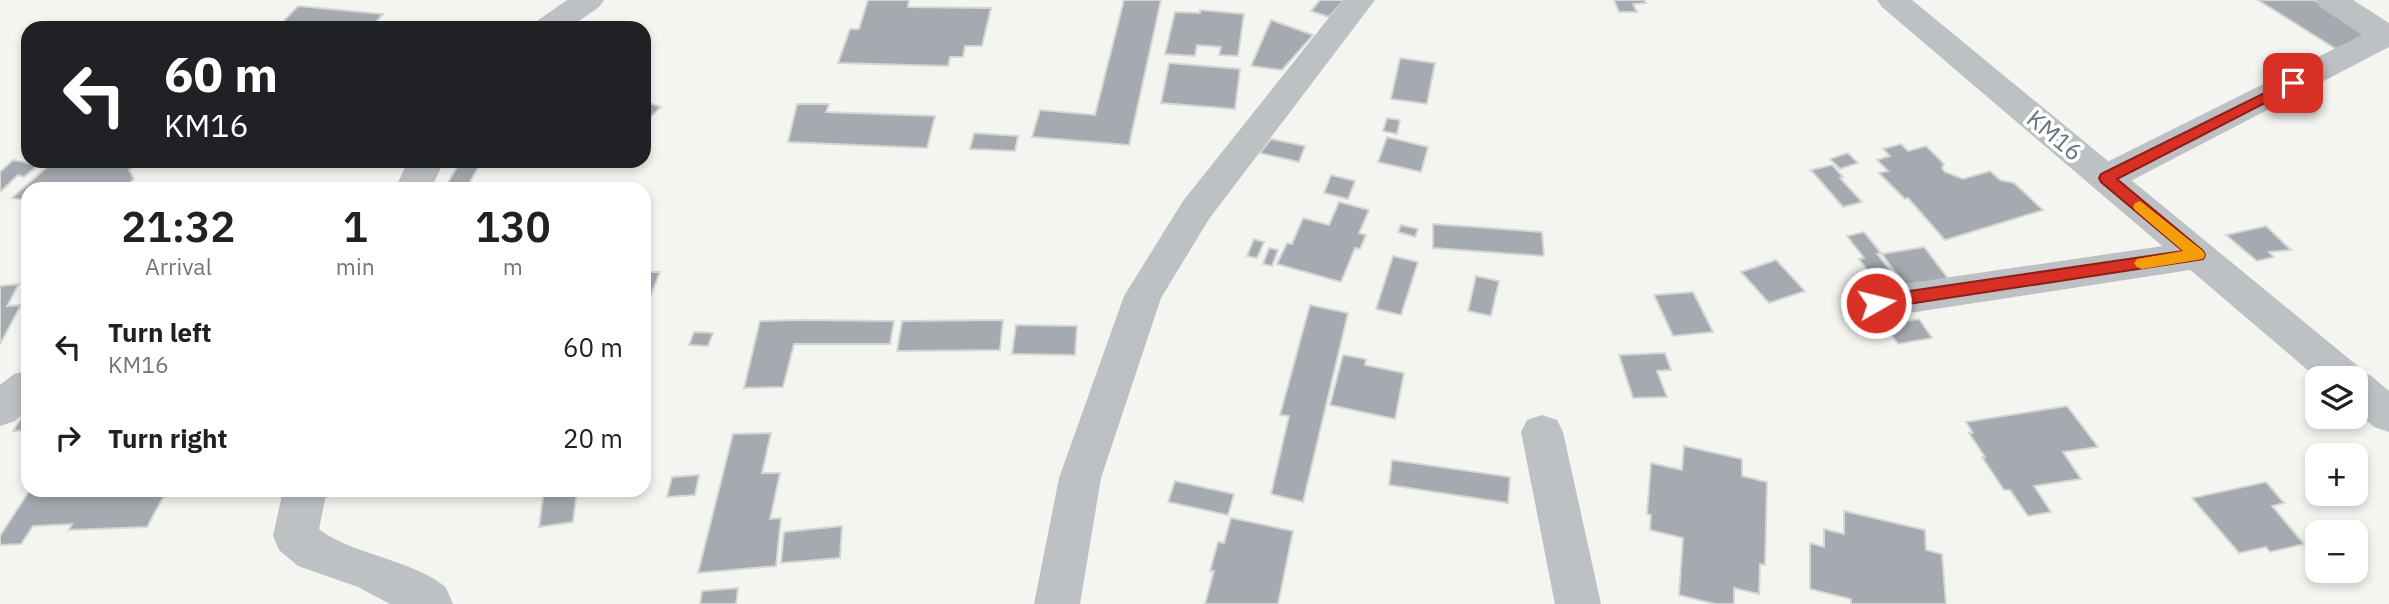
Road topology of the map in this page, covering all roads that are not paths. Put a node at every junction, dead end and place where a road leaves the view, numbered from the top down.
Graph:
1 (588, 0) edge
2 (1359, 0) edge
3 (1893, 0) edge
4 (2331, 0) edge
5 (558, 21) edge
6 (2106, 178) junction
7 (2197, 255) junction
8 (1876, 303) dead end
9 (2331, 366) edge
10 (21, 392) edge
11 (2368, 397) edge
12 (0, 409) edge
13 (2389, 415) edge
14 (1542, 432) dead end
15 (303, 497) edge
16 (430, 604) edge
17 (1057, 604) edge
18 (1578, 604) edge

1 - 5 street
2 - 17 street
3 - 6 street, KM16
4 - 6 street
6 - 7 street, KM16
7 - 8 street
7 - 9 street, KM16
10 - 12 street
11 - 13 street
14 - 18 street
15 - 16 street

